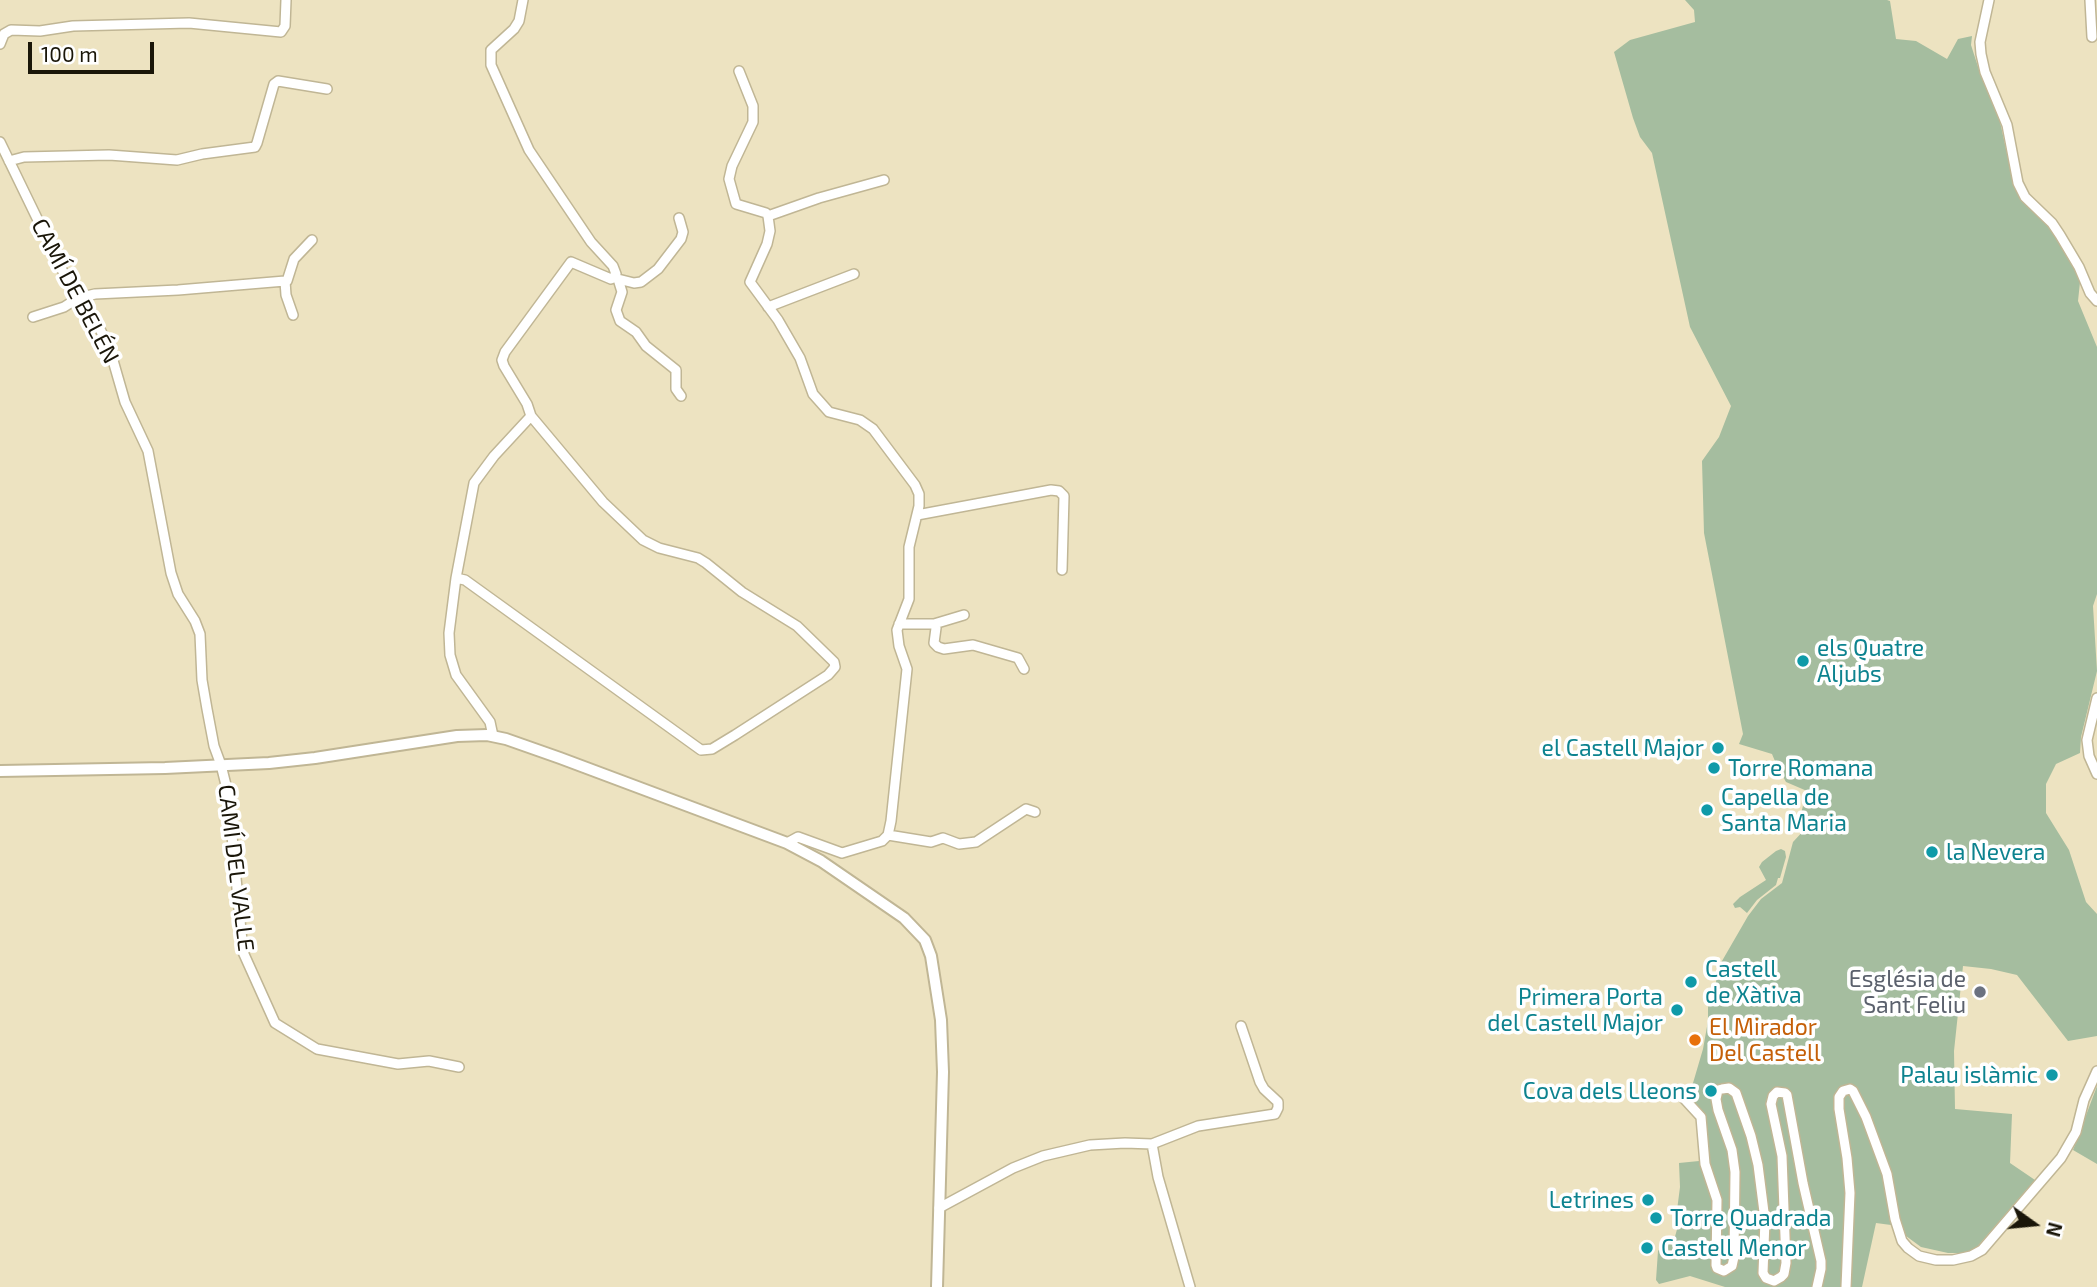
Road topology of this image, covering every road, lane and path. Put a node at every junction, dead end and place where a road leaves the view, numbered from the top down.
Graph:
1 (286, 0) edge
2 (523, 0) edge
3 (1989, 0) edge
4 (2090, 0) edge
5 (2092, 37) dead end
6 (0, 44) edge
7 (739, 71) dead end
8 (327, 89) dead end
9 (0, 142) edge
10 (9, 161) junction
11 (884, 180) dead end
12 (768, 216) junction
13 (679, 218) dead end
14 (312, 240) dead end
15 (854, 274) dead end
16 (617, 278) junction
17 (285, 281) junction
18 (78, 298) junction
19 (2097, 301) edge
20 (768, 307) junction
21 (293, 315) dead end
22 (33, 317) dead end
23 (681, 396) dead end
24 (531, 416) junction
25 (917, 515) junction
26 (1062, 570) dead end
27 (456, 578) junction
28 (964, 615) dead end
29 (900, 624) junction
30 (934, 624) junction
31 (1024, 669) dead end
32 (2097, 698) edge
33 (492, 736) junction
34 (221, 765) junction
35 (0, 771) edge
36 (2097, 775) edge
37 (1035, 812) dead end
38 (888, 835) junction
39 (787, 843) junction
40 (1241, 1026) dead end
41 (460, 1067) dead end
42 (2097, 1071) edge
43 (1678, 1092) dead end
44 (1152, 1144) junction
45 (939, 1208) junction
46 (937, 1287) edge
47 (1190, 1287) edge
48 (1817, 1287) edge
49 (1846, 1287) edge

1 - 6 street
2 - 16 street
3 - 19 street
4 - 5 street
7 - 12 street
8 - 10 street
9 - 10 street, CAMÍ DE BELÉN
10 - 18 street, CAMÍ DE BELÉN
11 - 12 street
12 - 20 street
13 - 16 street
14 - 17 street
15 - 20 street
16 - 23 street
16 - 24 street
17 - 18 street
17 - 21 street
18 - 22 street
18 - 34 street, CAMÍ DE BELÉN
20 - 25 street
24 - 27 street
24 - 27 street
25 - 26 street
25 - 29 street
27 - 33 street
28 - 30 street
29 - 30 street
29 - 38 street
30 - 31 street
32 - 36 street
33 - 34 main road
33 - 39 main road
34 - 35 main road
34 - 41 street, CAMÍ DEL VALLE
37 - 38 street
38 - 39 street
39 - 45 main road
40 - 44 street
42 - 49 street
43 - 48 street
44 - 45 street
44 - 47 street
45 - 46 main road

